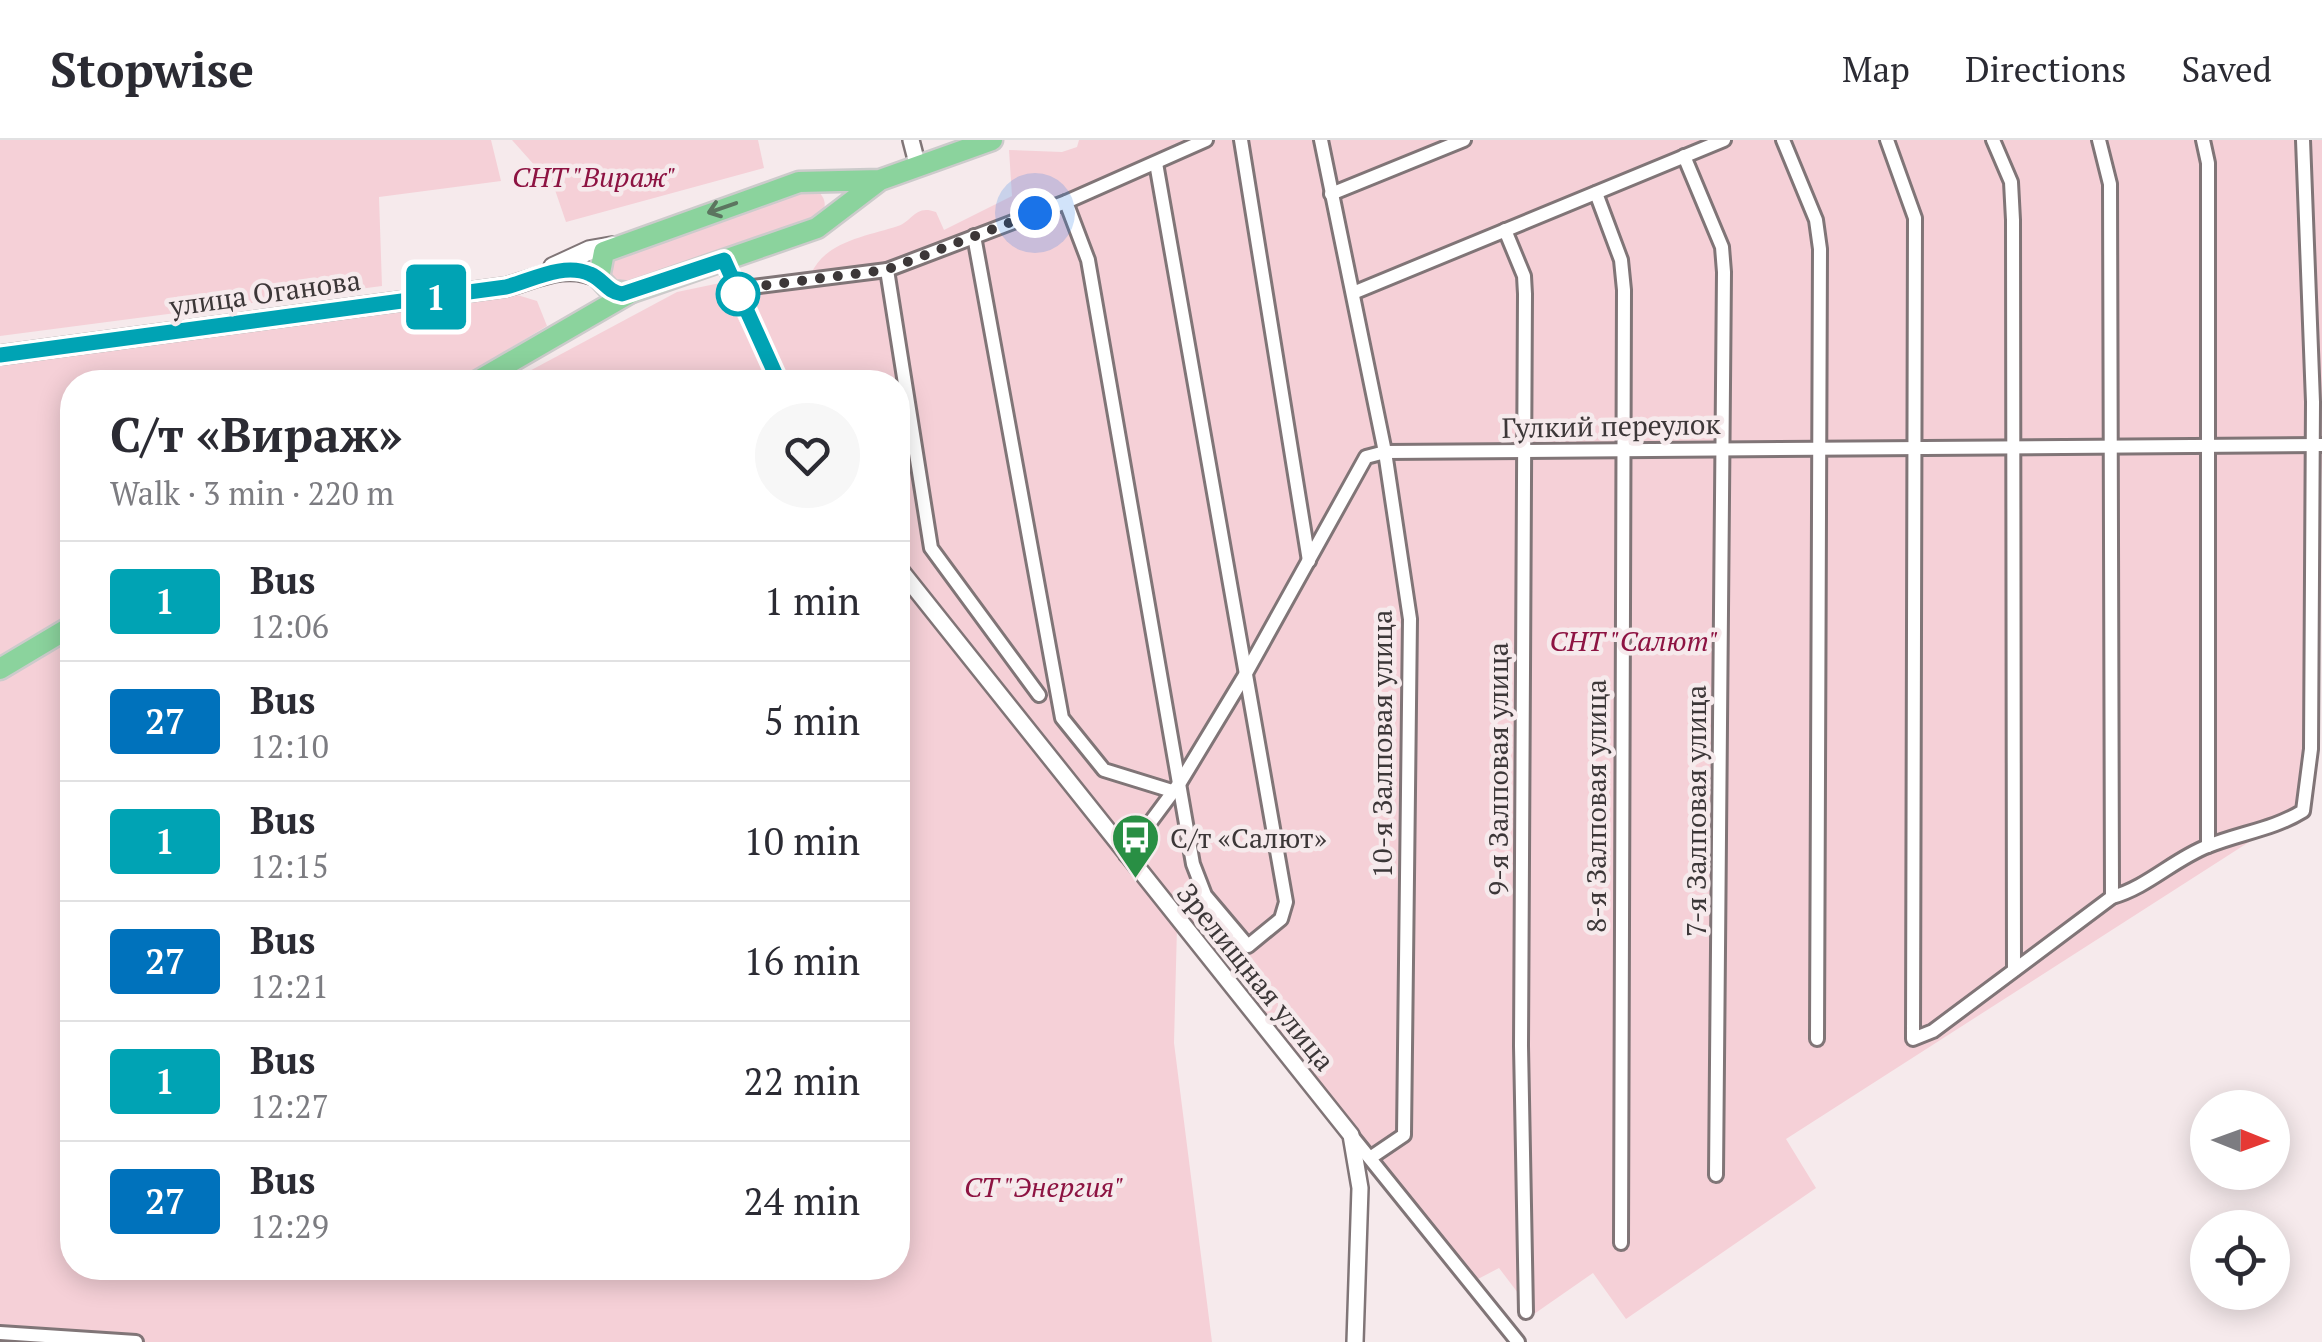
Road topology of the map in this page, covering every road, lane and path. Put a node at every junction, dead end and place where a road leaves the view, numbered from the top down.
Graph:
1 (911, 140) edge
2 (992, 140) edge
3 (1206, 140) edge
4 (1241, 140) edge
5 (1321, 140) edge
6 (1464, 140) edge
7 (1724, 140) edge
8 (1783, 140) edge
9 (1887, 140) edge
10 (1993, 140) edge
11 (2099, 140) edge
12 (2203, 140) edge
13 (2303, 140) edge
14 (1684, 156) junction
15 (1156, 163) junction
16 (918, 167) junction
17 (880, 180) junction
18 (815, 182) junction
19 (1596, 193) junction
20 (1331, 194) junction
21 (1066, 202) junction
22 (826, 220) junction
23 (1505, 230) junction
24 (974, 236) junction
25 (613, 246) junction
26 (724, 260) junction
27 (886, 270) junction
28 (536, 279) junction
29 (600, 280) junction
30 (736, 289) junction
31 (630, 293) junction
32 (1353, 293) junction
33 (588, 316) junction
34 (0, 355) edge
35 (496, 370) edge
36 (773, 370) edge
37 (902, 370) edge
38 (910, 418) edge
39 (2317, 445) edge
40 (2206, 446) junction
41 (2111, 447) junction
42 (2013, 448) junction
43 (1722, 450) junction
44 (1819, 450) junction
45 (1918, 450) junction
46 (1623, 451) junction
47 (1386, 452) junction
48 (1525, 452) junction
49 (1309, 561) junction
50 (910, 583) edge
51 (60, 633) edge
52 (0, 669) edge
53 (1246, 675) junction
54 (1039, 695) dead end
55 (1176, 786) junction
56 (2208, 846) junction
57 (1126, 855) junction
58 (2112, 897) junction
59 (2014, 970) junction
60 (1817, 1040) dead end
61 (1352, 1135) junction
62 (1370, 1158) junction
63 (1716, 1175) dead end
64 (1621, 1244) dead end
65 (1526, 1312) dead end
66 (0, 1333) edge
67 (136, 1342) edge
68 (1355, 1342) edge
69 (1518, 1342) edge

1 - 16 street
2 - 16 main road
3 - 15 street
4 - 49 street
5 - 20 street, 10-я Залповая улица
6 - 20 street
7 - 14 street
8 - 44 street
9 - 45 street
10 - 42 street
11 - 41 street
12 - 40 street
13 - 39 street
14 - 19 street
14 - 43 street, 7-я Залповая улица
15 - 21 street
15 - 53 street
16 - 17 main road
17 - 18 main road
17 - 22 main road
18 - 22 main road
18 -> 25 main road
19 - 23 street
19 - 46 street, 8-я Залповая улица
20 - 32 street, 10-я Залповая улица
21 - 24 street
21 - 55 street
22 - 26 main road
23 - 32 street
23 - 48 street, 9-я Залповая улица
24 - 27 street
24 - 55 street
25 - 28 main road, улица Оганова
25 - 29 main road
26 - 30 street
26 - 31 main road
27 - 30 street
27 - 37 street
28 - 29 main road, улица Оганова
28 - 34 main road, улица Оганова
29 - 31 main road
29 - 33 main road
30 - 36 street
31 - 33 main road
32 - 47 street, 10-я Залповая улица
33 - 35 main road
38 - 54 street
39 - 40 street, Гулкий переулок
39 - 56 street
40 - 41 street, Гулкий переулок
40 - 56 street
41 - 42 street, Гулкий переулок
41 - 58 street
42 - 45 street, Гулкий переулок
42 - 59 street
43 - 44 street, Гулкий переулок
43 - 46 street, Гулкий переулок
43 - 63 street, 7-я Залповая улица
44 - 45 street, Гулкий переулок
44 - 60 street
45 - 59 street
46 - 48 street, Гулкий переулок
46 - 64 street, 8-я Залповая улица
47 - 48 street, Гулкий переулок
47 - 49 street
47 - 62 street, 10-я Залповая улица
48 - 65 street, 9-я Залповая улица
49 - 53 street
50 - 57 street, Зрелищная улица
51 - 52 main road
53 - 55 street
53 - 55 street
55 - 57 street
56 - 58 street
57 - 61 street, Зрелищная улица
58 - 59 street
61 - 62 street, Зрелищная улица
61 - 68 street
62 - 69 street, Зрелищная улица
66 - 67 street

